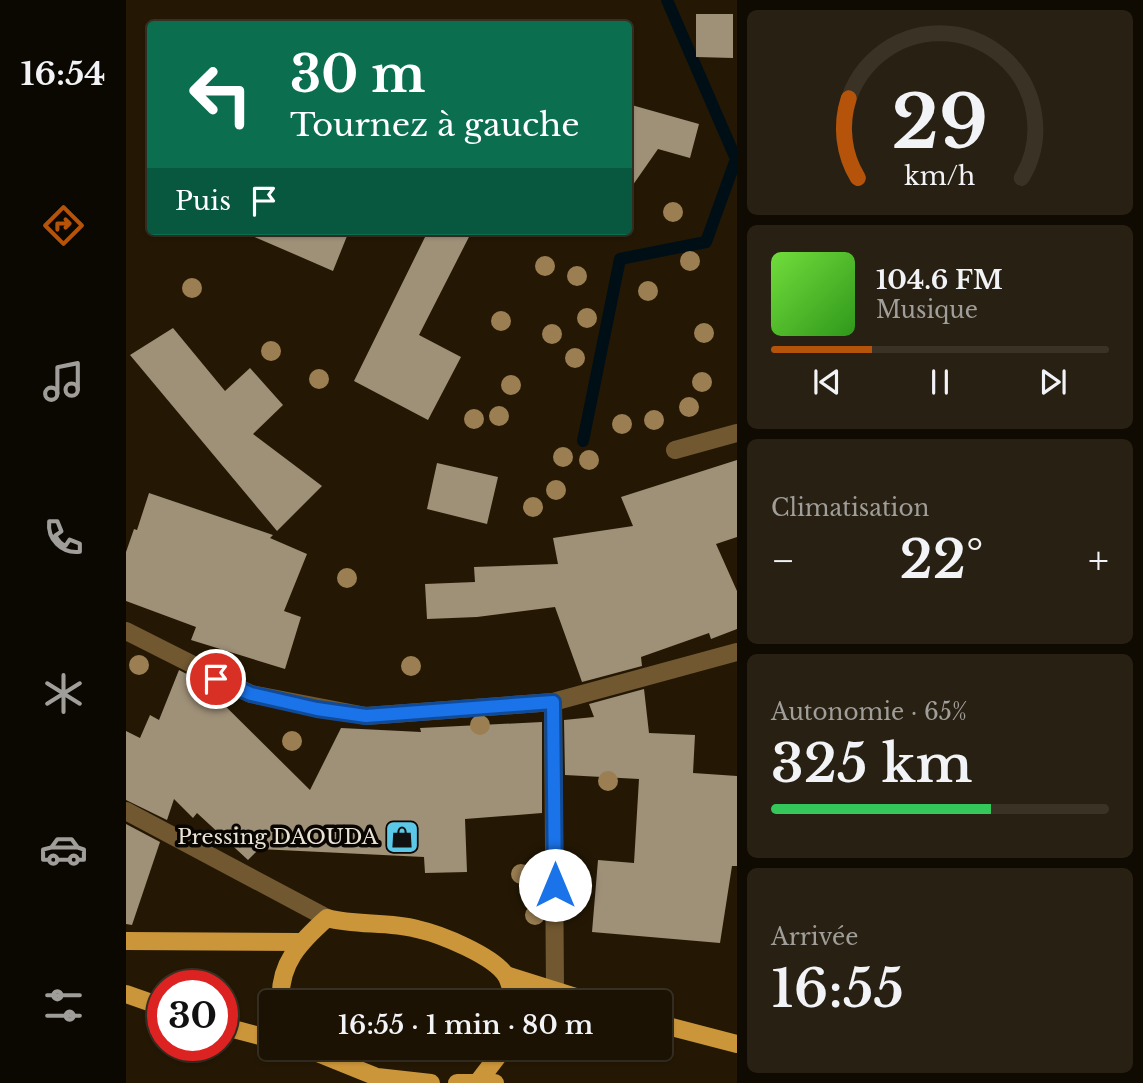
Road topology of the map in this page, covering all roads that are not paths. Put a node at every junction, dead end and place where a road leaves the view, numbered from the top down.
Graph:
1 (737, 433) edge
2 (675, 450) dead end
3 (126, 631) edge
4 (737, 652) edge
5 (553, 702) junction
6 (126, 811) edge
7 (327, 918) junction
8 (126, 941) edge
9 (299, 942) junction
10 (506, 975) junction
11 (282, 990) edge
12 (510, 990) edge
13 (555, 990) joint
14 (126, 994) edge
15 (147, 1001) edge
16 (672, 1027) edge
17 (238, 1030) edge
18 (259, 1036) edge
19 (737, 1044) edge
20 (331, 1060) edge
21 (498, 1060) edge
22 (375, 1080) edge
23 (486, 1082) edge
24 (430, 1083) edge
25 (457, 1083) edge

1 - 2 street
3 - 5 street
4 - 5 street
5 - 13 street
6 - 7 street
7 - 9 main road
7 - 10 main road
8 - 9 main road
9 - 11 main road
10 - 12 main road
10 - 13 main road
14 - 15 main road
16 - 19 main road
17 - 18 main road
20 - 22 main road
21 - 23 main road
22 - 24 main road
23 - 25 main road

